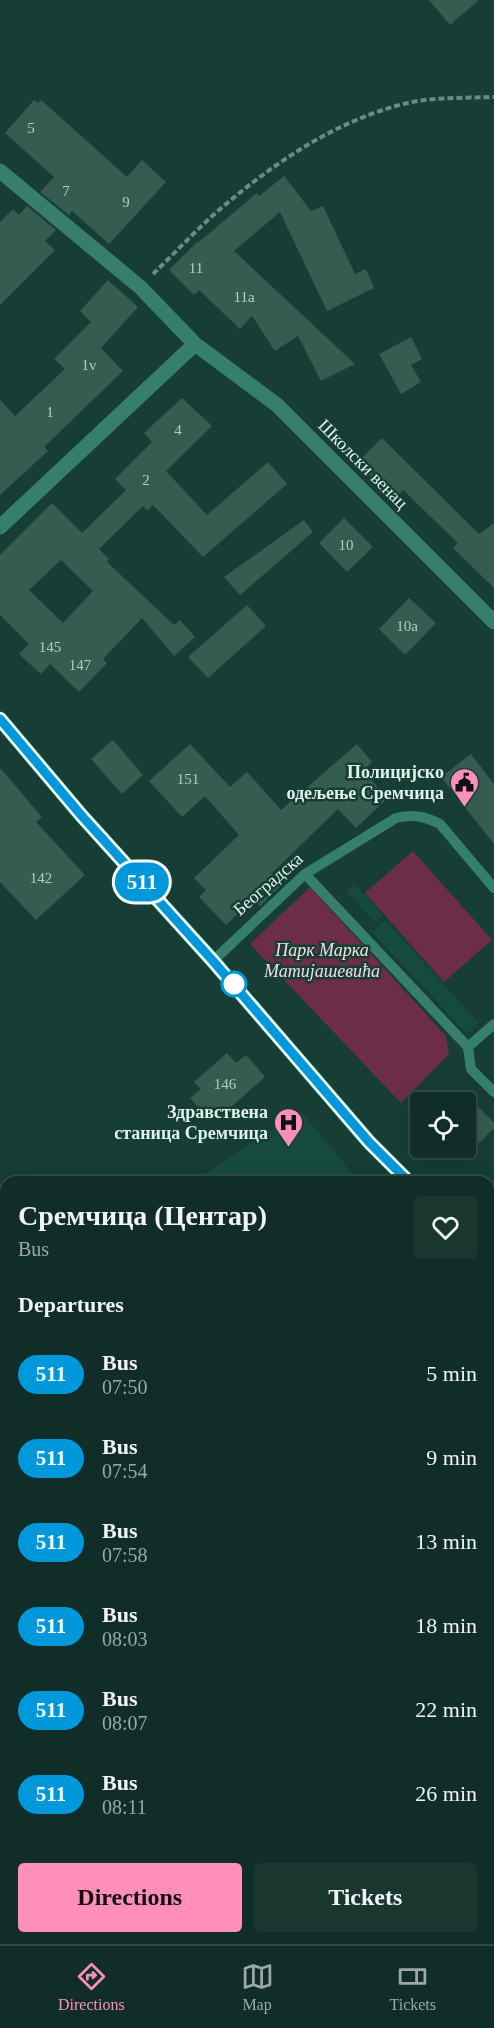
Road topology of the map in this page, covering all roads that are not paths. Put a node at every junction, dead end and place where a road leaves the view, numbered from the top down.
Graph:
1 (0, 171) edge
2 (195, 344) junction
3 (0, 527) edge
4 (494, 622) edge
5 (0, 719) edge
6 (305, 874) junction
7 (494, 888) edge
8 (213, 961) junction
9 (494, 1024) edge
10 (468, 1047) junction
11 (494, 1092) edge
12 (403, 1176) edge

1 - 2 street, Школски венац
2 - 3 street
2 - 4 street, Школски венац
5 - 8 main road
6 - 7 lane, Београдска
6 - 8 lane, Београдска
6 - 10 lane
8 - 12 main road
9 - 10 lane
10 - 11 lane

